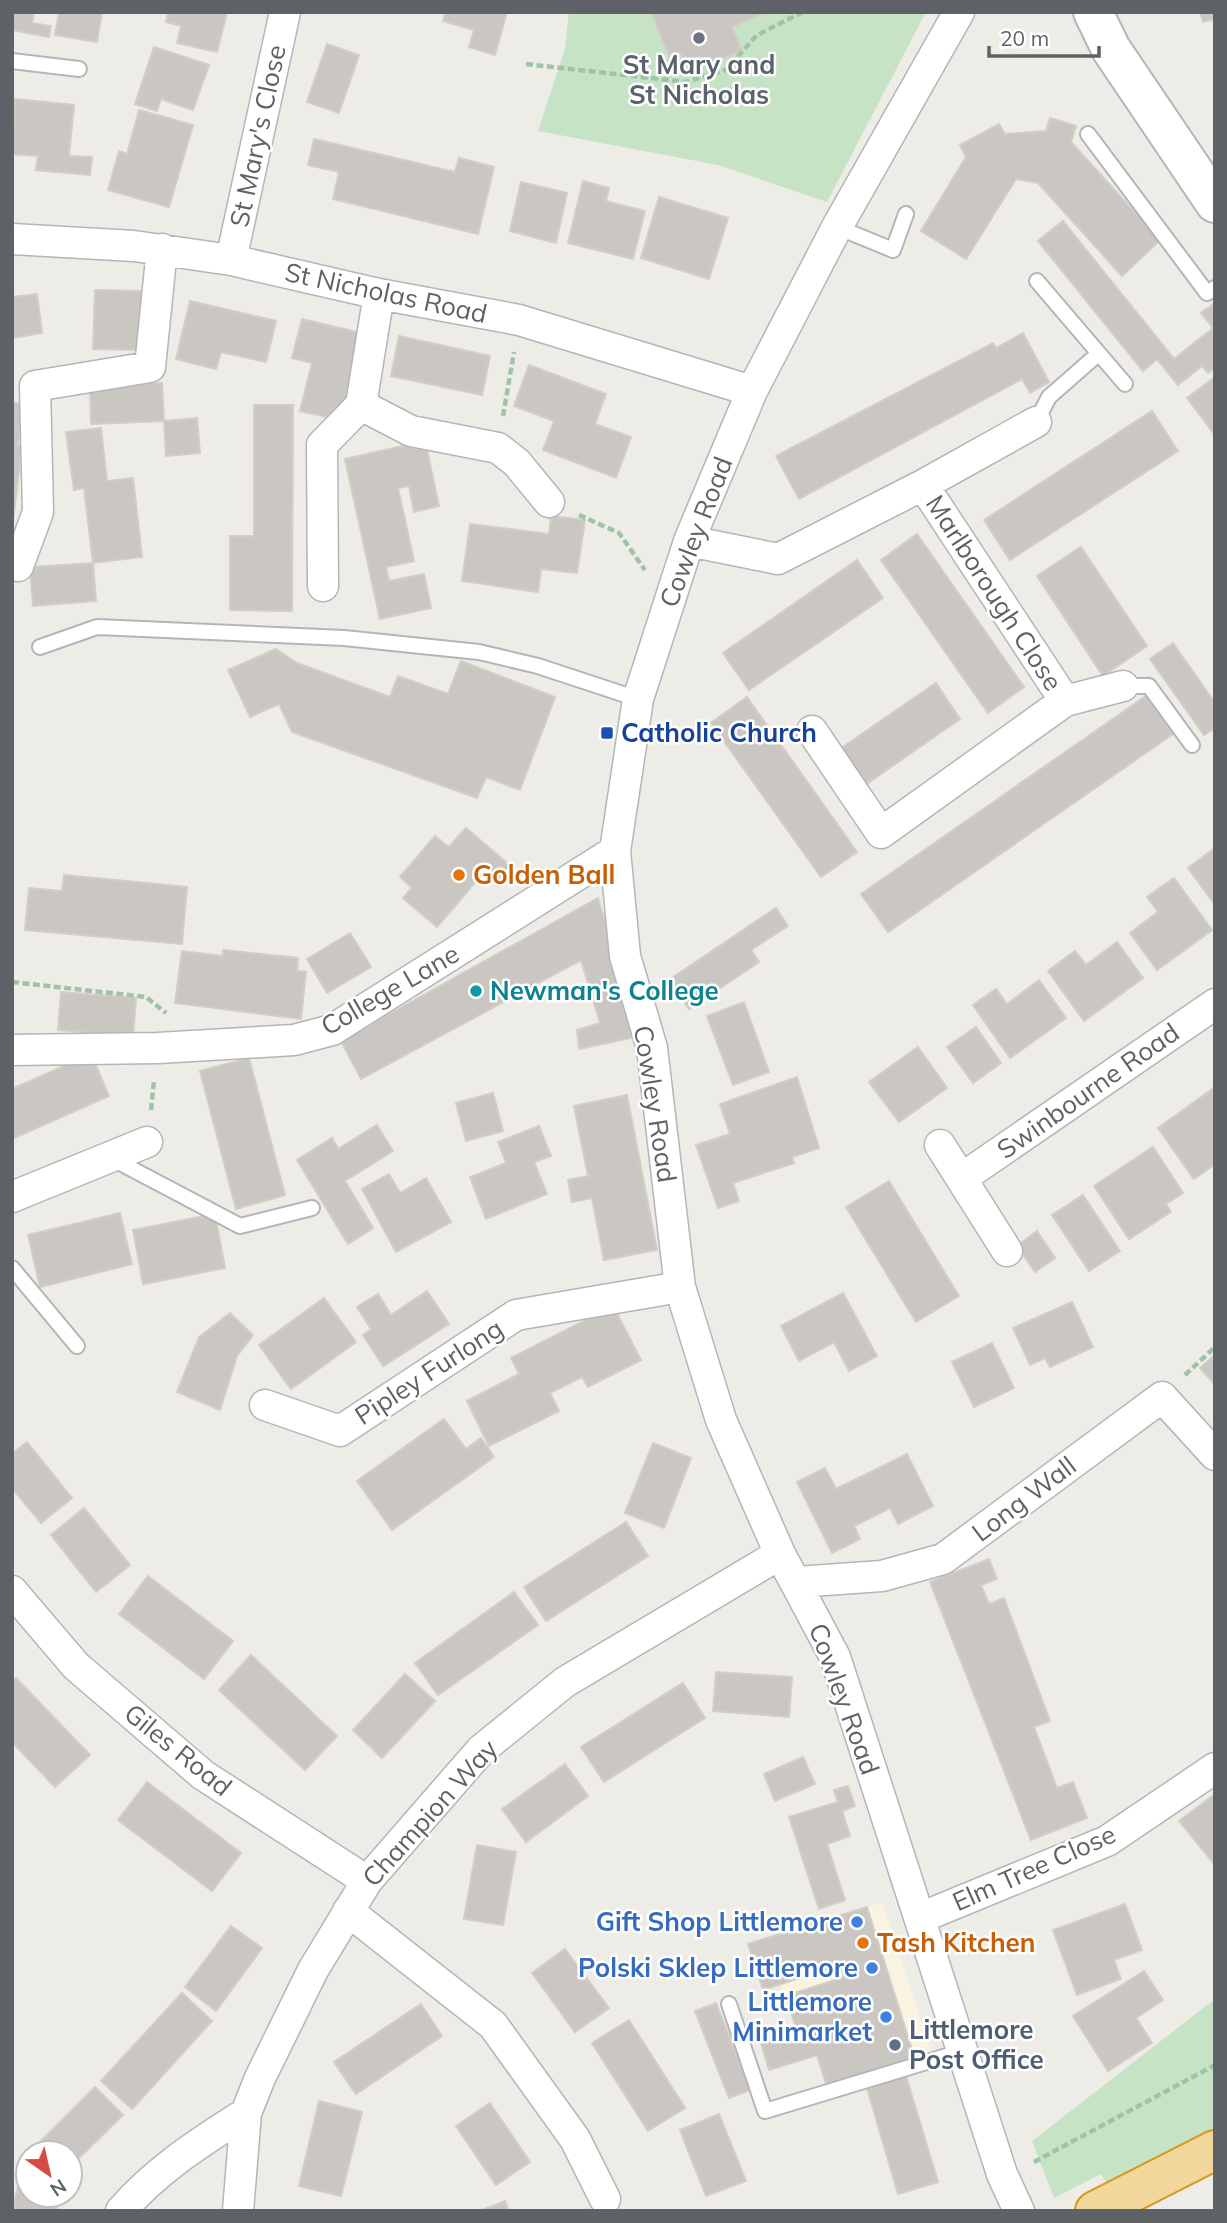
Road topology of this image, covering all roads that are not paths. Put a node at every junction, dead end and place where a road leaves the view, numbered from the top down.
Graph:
1 (285, 12) edge
2 (960, 12) edge
3 (1093, 12) edge
4 (12, 61) edge
5 (79, 69) dead end
6 (1088, 134) dead end
7 (1215, 203) edge
8 (906, 214) dead end
9 (837, 227) junction
10 (12, 239) edge
11 (162, 249) junction
12 (231, 260) junction
13 (1037, 281) dead end
14 (1215, 288) edge
15 (380, 294) junction
16 (1098, 354) junction
17 (1125, 384) dead end
18 (752, 391) junction
19 (361, 405) junction
20 (1036, 422) joint
21 (923, 485) junction
22 (549, 502) road end
23 (689, 541) junction
24 (18, 566) dead end
25 (323, 586) dead end
26 (40, 647) dead end
27 (1123, 686) joint
28 (638, 699) junction
29 (1065, 701) junction
30 (812, 731) dead end
31 (1192, 745) dead end
32 (615, 851) junction
33 (1215, 1004) edge
34 (12, 1050) edge
35 (147, 1142) road end
36 (940, 1145) dead end
37 (109, 1157) junction
38 (962, 1178) junction
39 (12, 1197) edge
40 (312, 1208) dead end
41 (1007, 1251) dead end
42 (12, 1268) edge
43 (680, 1286) junction
44 (77, 1346) dead end
45 (265, 1405) dead end
46 (1215, 1455) edge
47 (780, 1554) junction
48 (797, 1582) junction
49 (12, 1591) edge
50 (1215, 1768) edge
51 (367, 1881) junction
52 (348, 1911) junction
53 (920, 1918) junction
54 (729, 2004) dead end
55 (963, 2051) junction
56 (246, 2113) junction
57 (1215, 2150) edge
58 (605, 2199) dead end
59 (121, 2211) edge
60 (238, 2211) edge
61 (1019, 2211) edge
62 (1095, 2211) edge

1 - 12 street, St Mary's Close
2 - 9 street, Cowley Road
3 - 7 street
4 - 5 lane
6 - 14 lane
8 - 9 lane
9 - 18 street, Cowley Road
10 - 11 street, St Nicholas Road
11 - 12 street, St Nicholas Road
11 - 24 street
12 - 15 street, St Nicholas Road
13 - 16 lane
15 - 18 street, St Nicholas Road
15 - 19 street
16 - 17 lane
16 - 20 lane
18 - 23 street, Cowley Road
19 - 22 street
19 - 25 street
20 - 21 street, Marlborough Close
21 - 23 street, Marlborough Close
21 - 29 street, Marlborough Close
23 - 28 street, Cowley Road
26 - 28 lane
27 - 29 street, Marlborough Close
27 - 31 lane
28 - 32 street, Cowley Road
29 - 30 street, Marlborough Close
32 - 34 street, College Lane
32 - 43 street, Cowley Road
33 - 38 street, Swinbourne Road
35 - 37 street
36 - 38 street
37 - 39 street
37 - 40 lane
38 - 41 street
42 - 44 lane
43 - 45 street, Pipley Furlong
43 - 47 street, Cowley Road
46 - 48 street, Long Wall
47 - 48 street, Cowley Road
47 - 51 street, Champion Way
48 - 53 street, Cowley Road
49 - 51 street, Giles Road
50 - 53 street, Elm Tree Close
51 - 52 street, Champion Way
52 - 56 street, Champion Way
52 - 58 street
53 - 55 street, Cowley Road
54 - 55 lane
55 - 61 street, Cowley Road
56 - 59 street
56 - 60 street, Champion Way
57 - 62 highway

